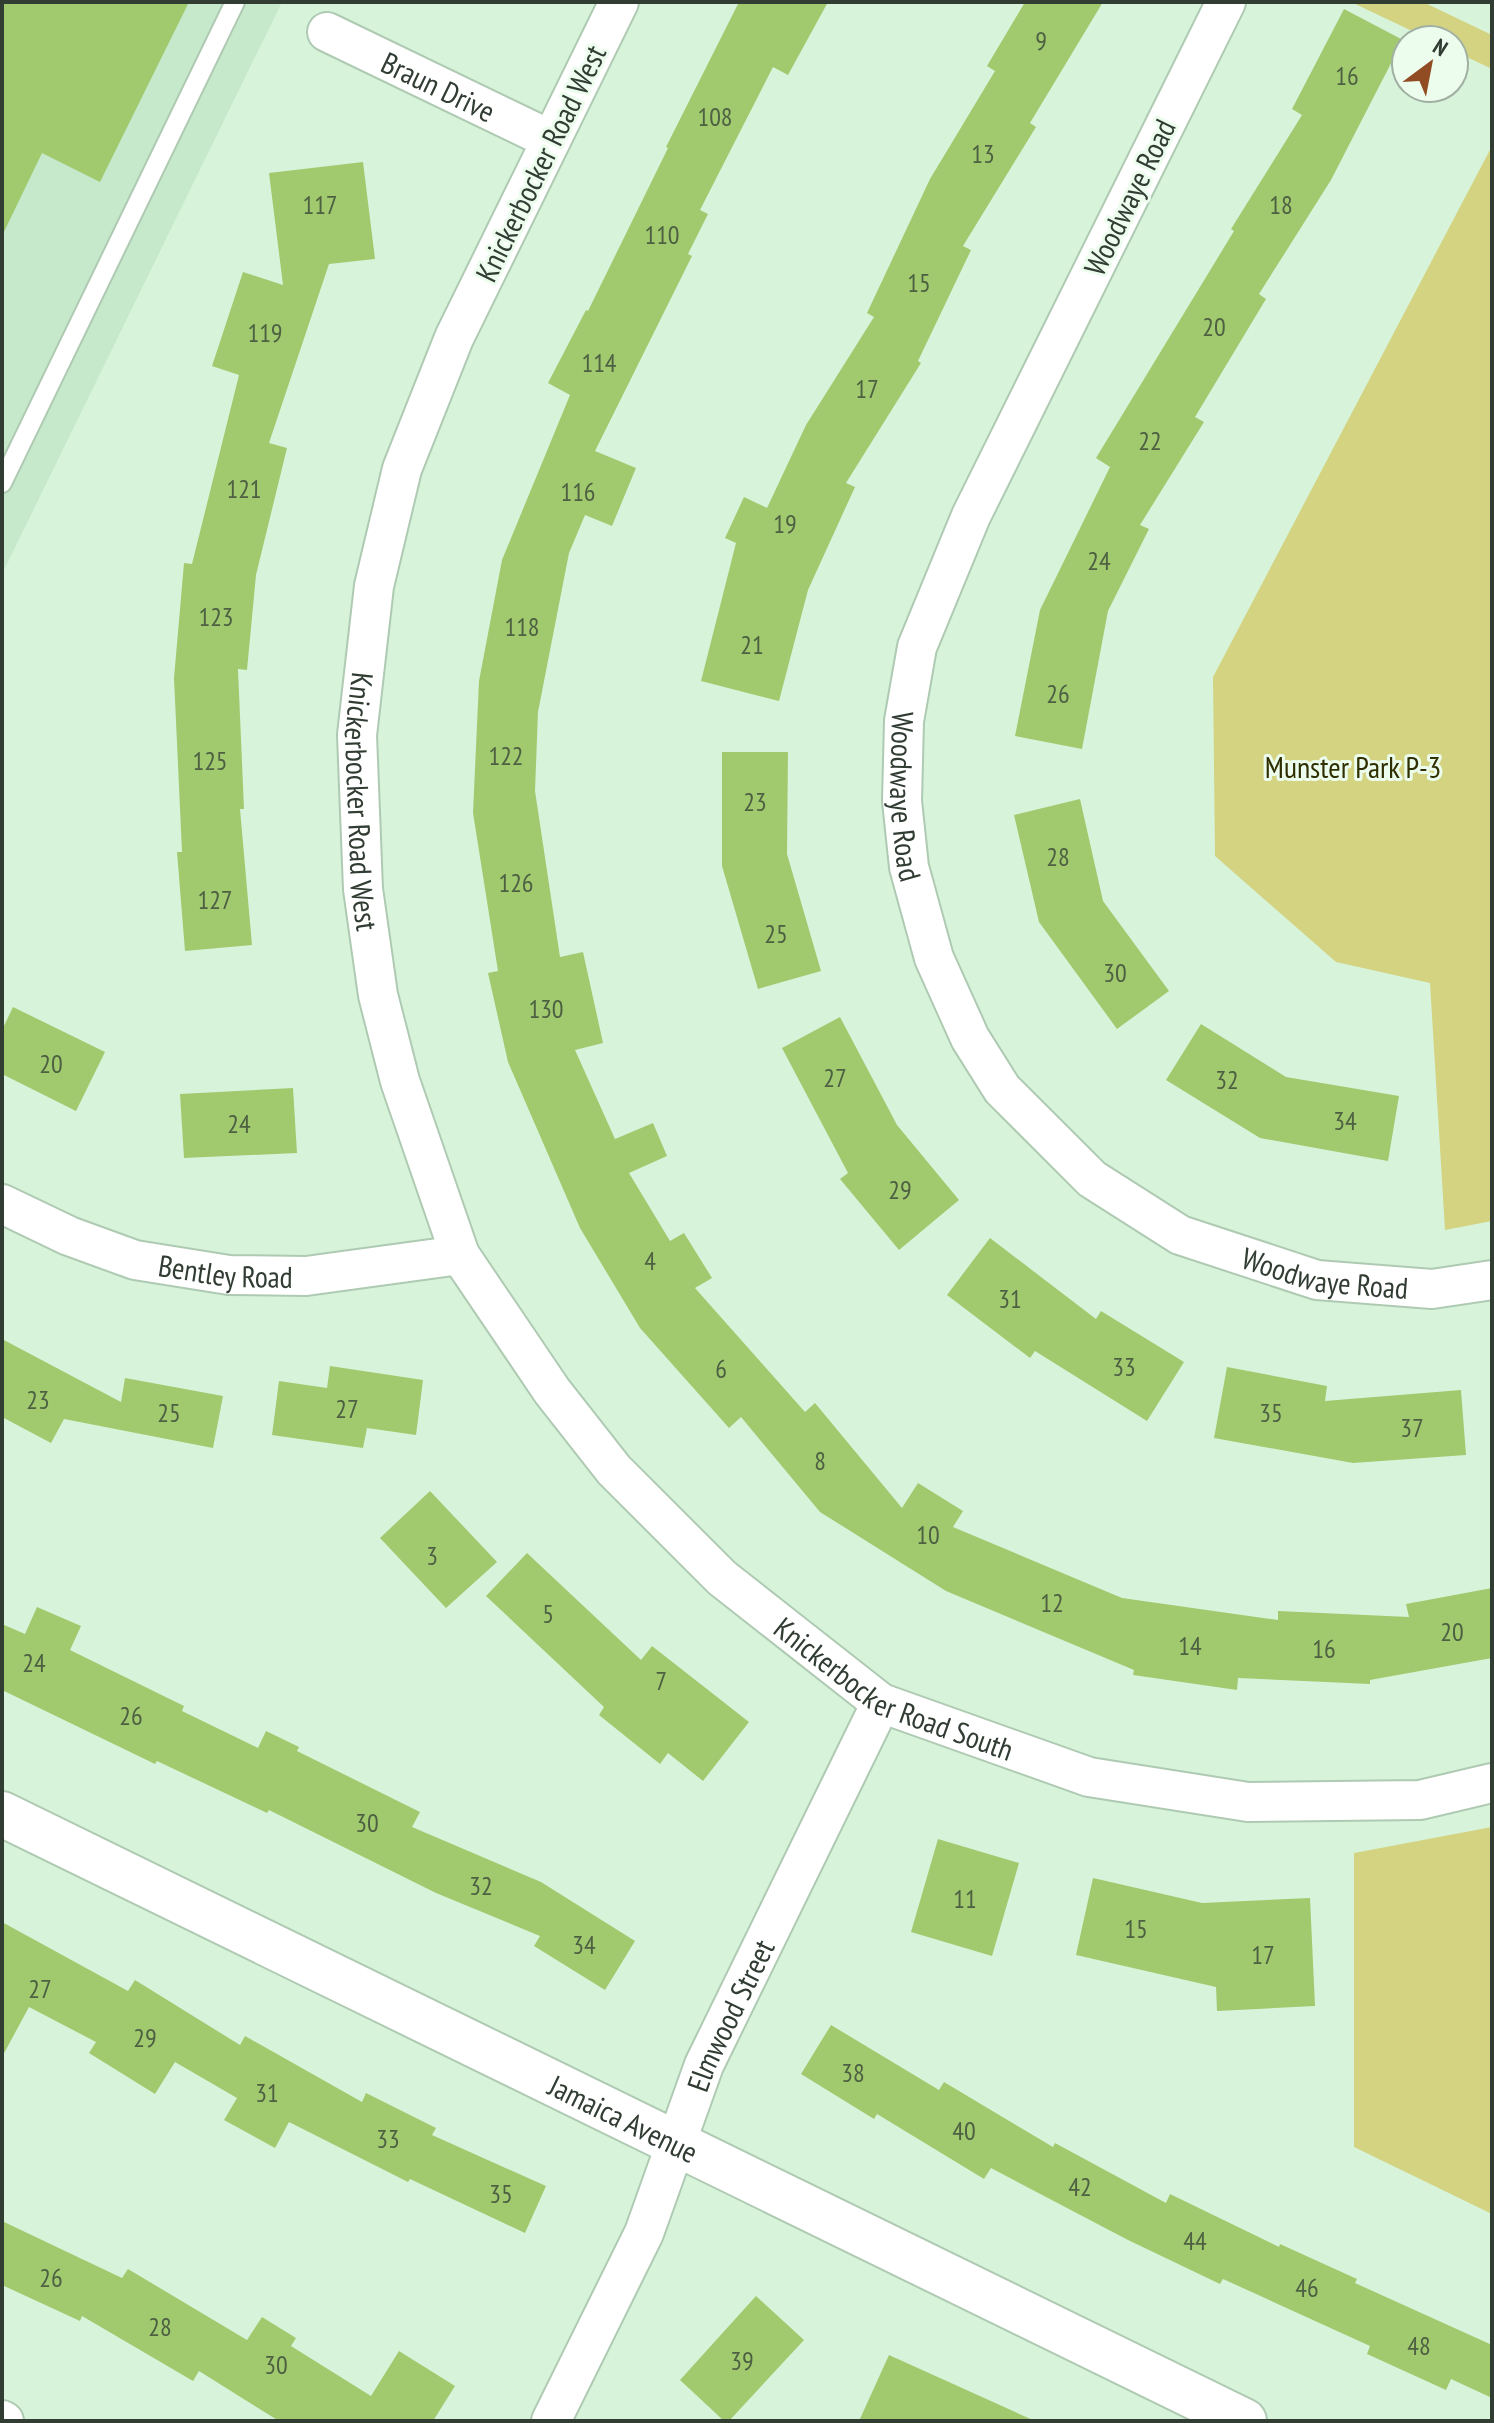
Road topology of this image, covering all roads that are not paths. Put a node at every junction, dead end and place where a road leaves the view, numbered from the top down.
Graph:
1 (235, 2) edge
2 (619, 2) edge
3 (1226, 2) edge
4 (327, 32) dead end
5 (551, 140) junction
6 (2, 483) edge
7 (2, 1204) edge
8 (460, 1255) junction
9 (1492, 1280) edge
10 (881, 1703) junction
11 (1492, 1783) edge
12 (2, 1814) edge
13 (676, 2143) junction
14 (551, 2421) edge
15 (1244, 2421) edge

1 - 6 lane
2 - 5 street, Knickerbocker Road West
3 - 9 street, Woodwaye Road
4 - 5 street, Braun Drive
5 - 8 street, Knickerbocker Road West
7 - 8 street, Bentley Road
8 - 10 street, Knickerbocker Road South
10 - 11 street, Knickerbocker Road South
10 - 13 street, Elmwood Street
12 - 13 street, Jamaica Avenue
13 - 14 street, Elmwood Street
13 - 15 street, Jamaica Avenue

